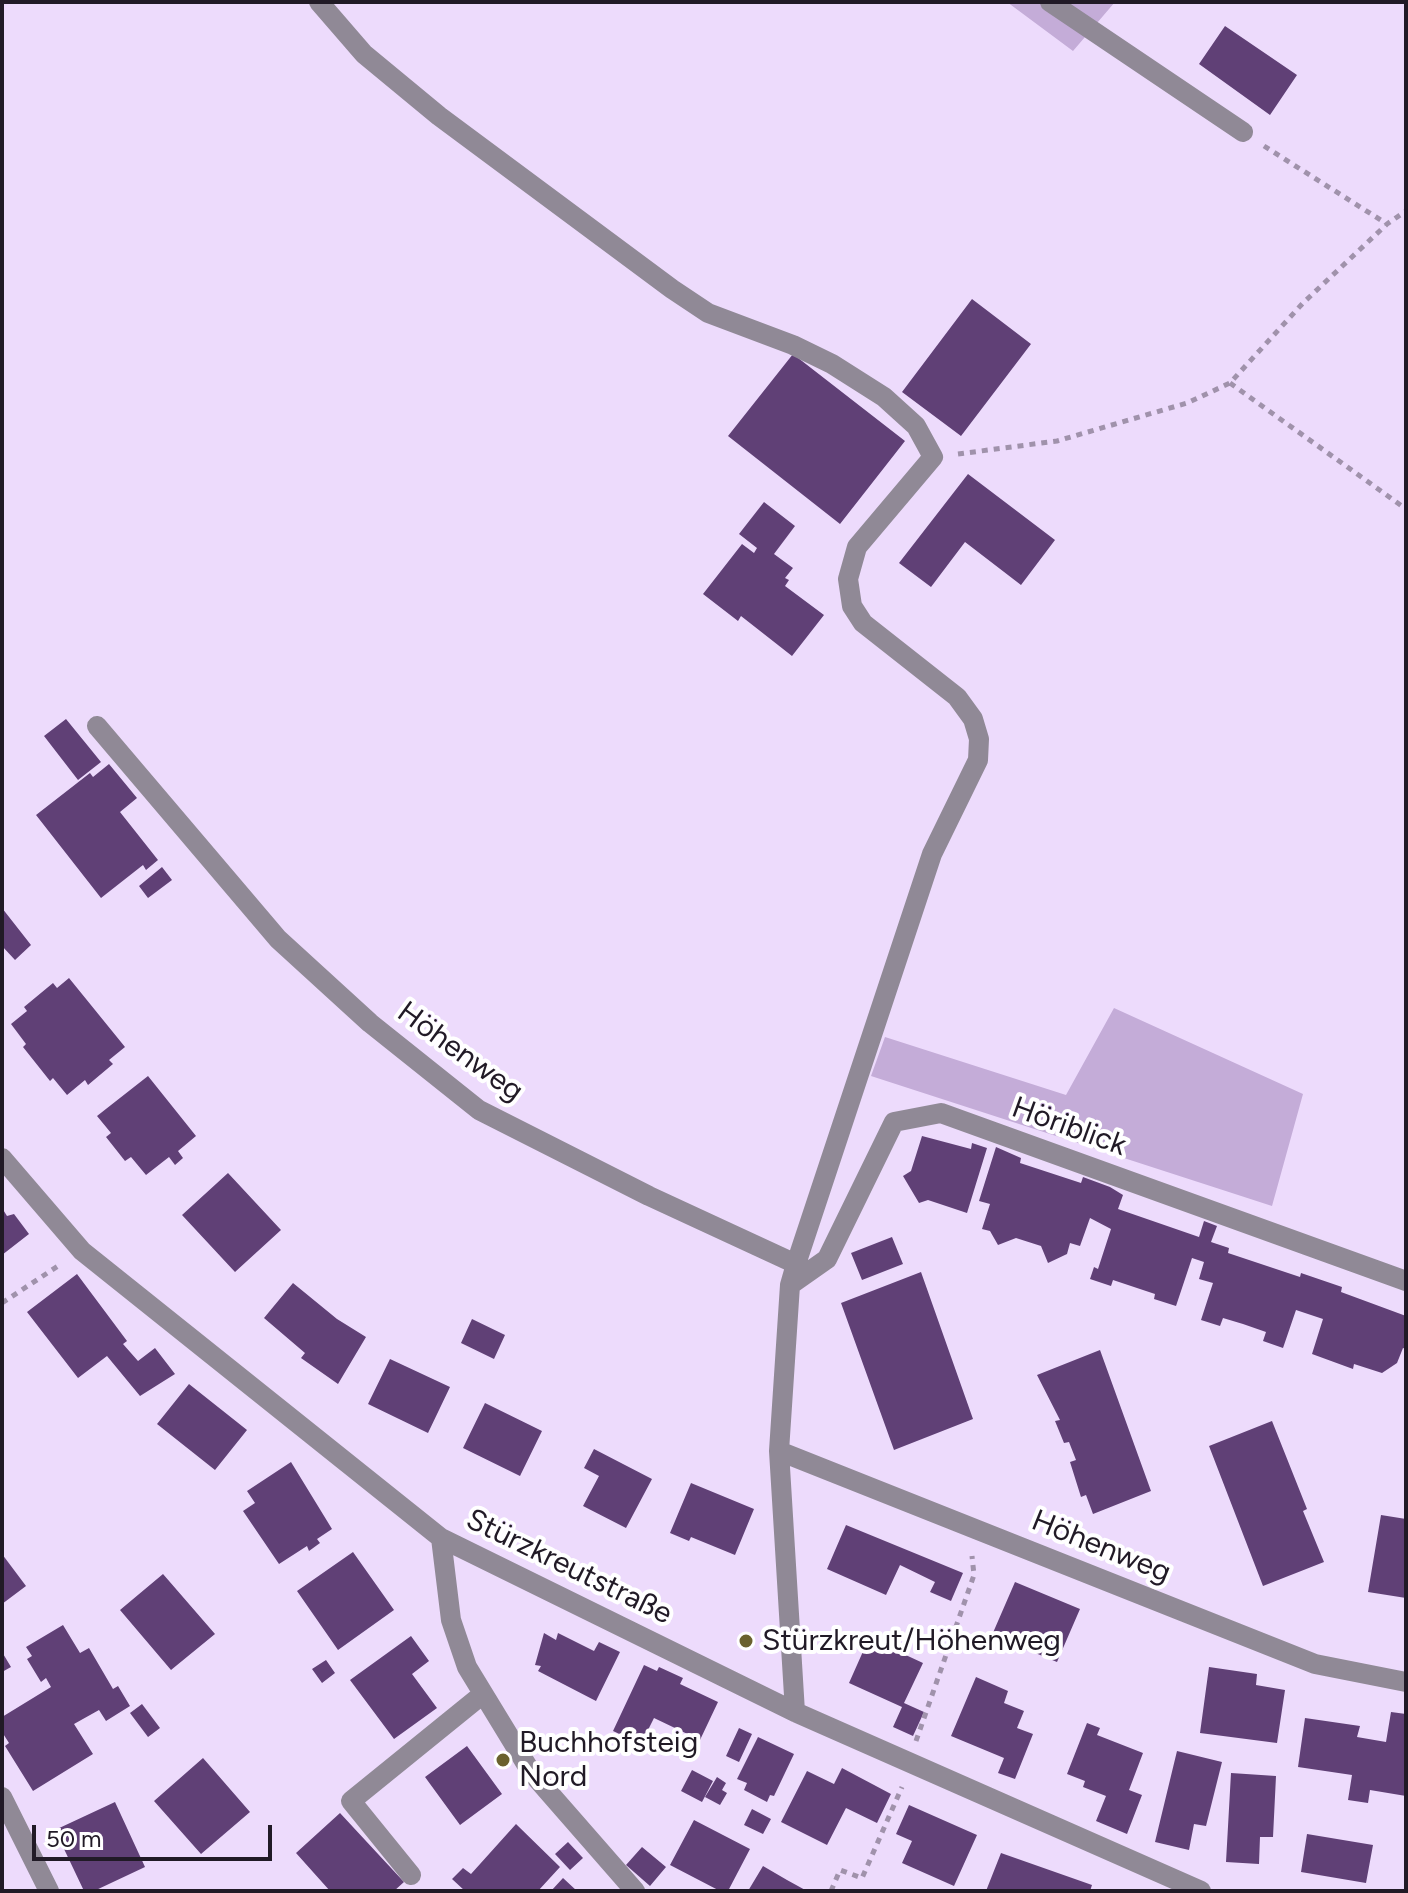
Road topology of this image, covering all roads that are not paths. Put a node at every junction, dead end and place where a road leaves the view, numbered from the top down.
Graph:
1 (319, 2) edge
2 (1050, 2) edge
3 (1243, 132) road end
4 (97, 726) dead end
5 (2, 1158) edge
6 (796, 1264) junction
7 (1406, 1281) edge
8 (790, 1285) junction
9 (779, 1451) junction
10 (441, 1538) junction
11 (1406, 1682) edge
12 (483, 1694) junction
13 (795, 1712) junction
14 (2, 1797) edge
15 (411, 1875) dead end
16 (49, 1891) edge
17 (635, 1891) edge
18 (1201, 1891) edge

1 - 6 street
2 - 3 street
4 - 6 street, Höhenweg
5 - 10 street, Stürzkreutstraße
6 - 8 street
7 - 8 street, Höriblick
8 - 9 street
9 - 11 street, Höhenweg
9 - 13 street
10 - 12 street
10 - 13 street, Stürzkreutstraße
12 - 15 street
12 - 17 street
13 - 18 street, Stürzkreutstraße
14 - 16 street

